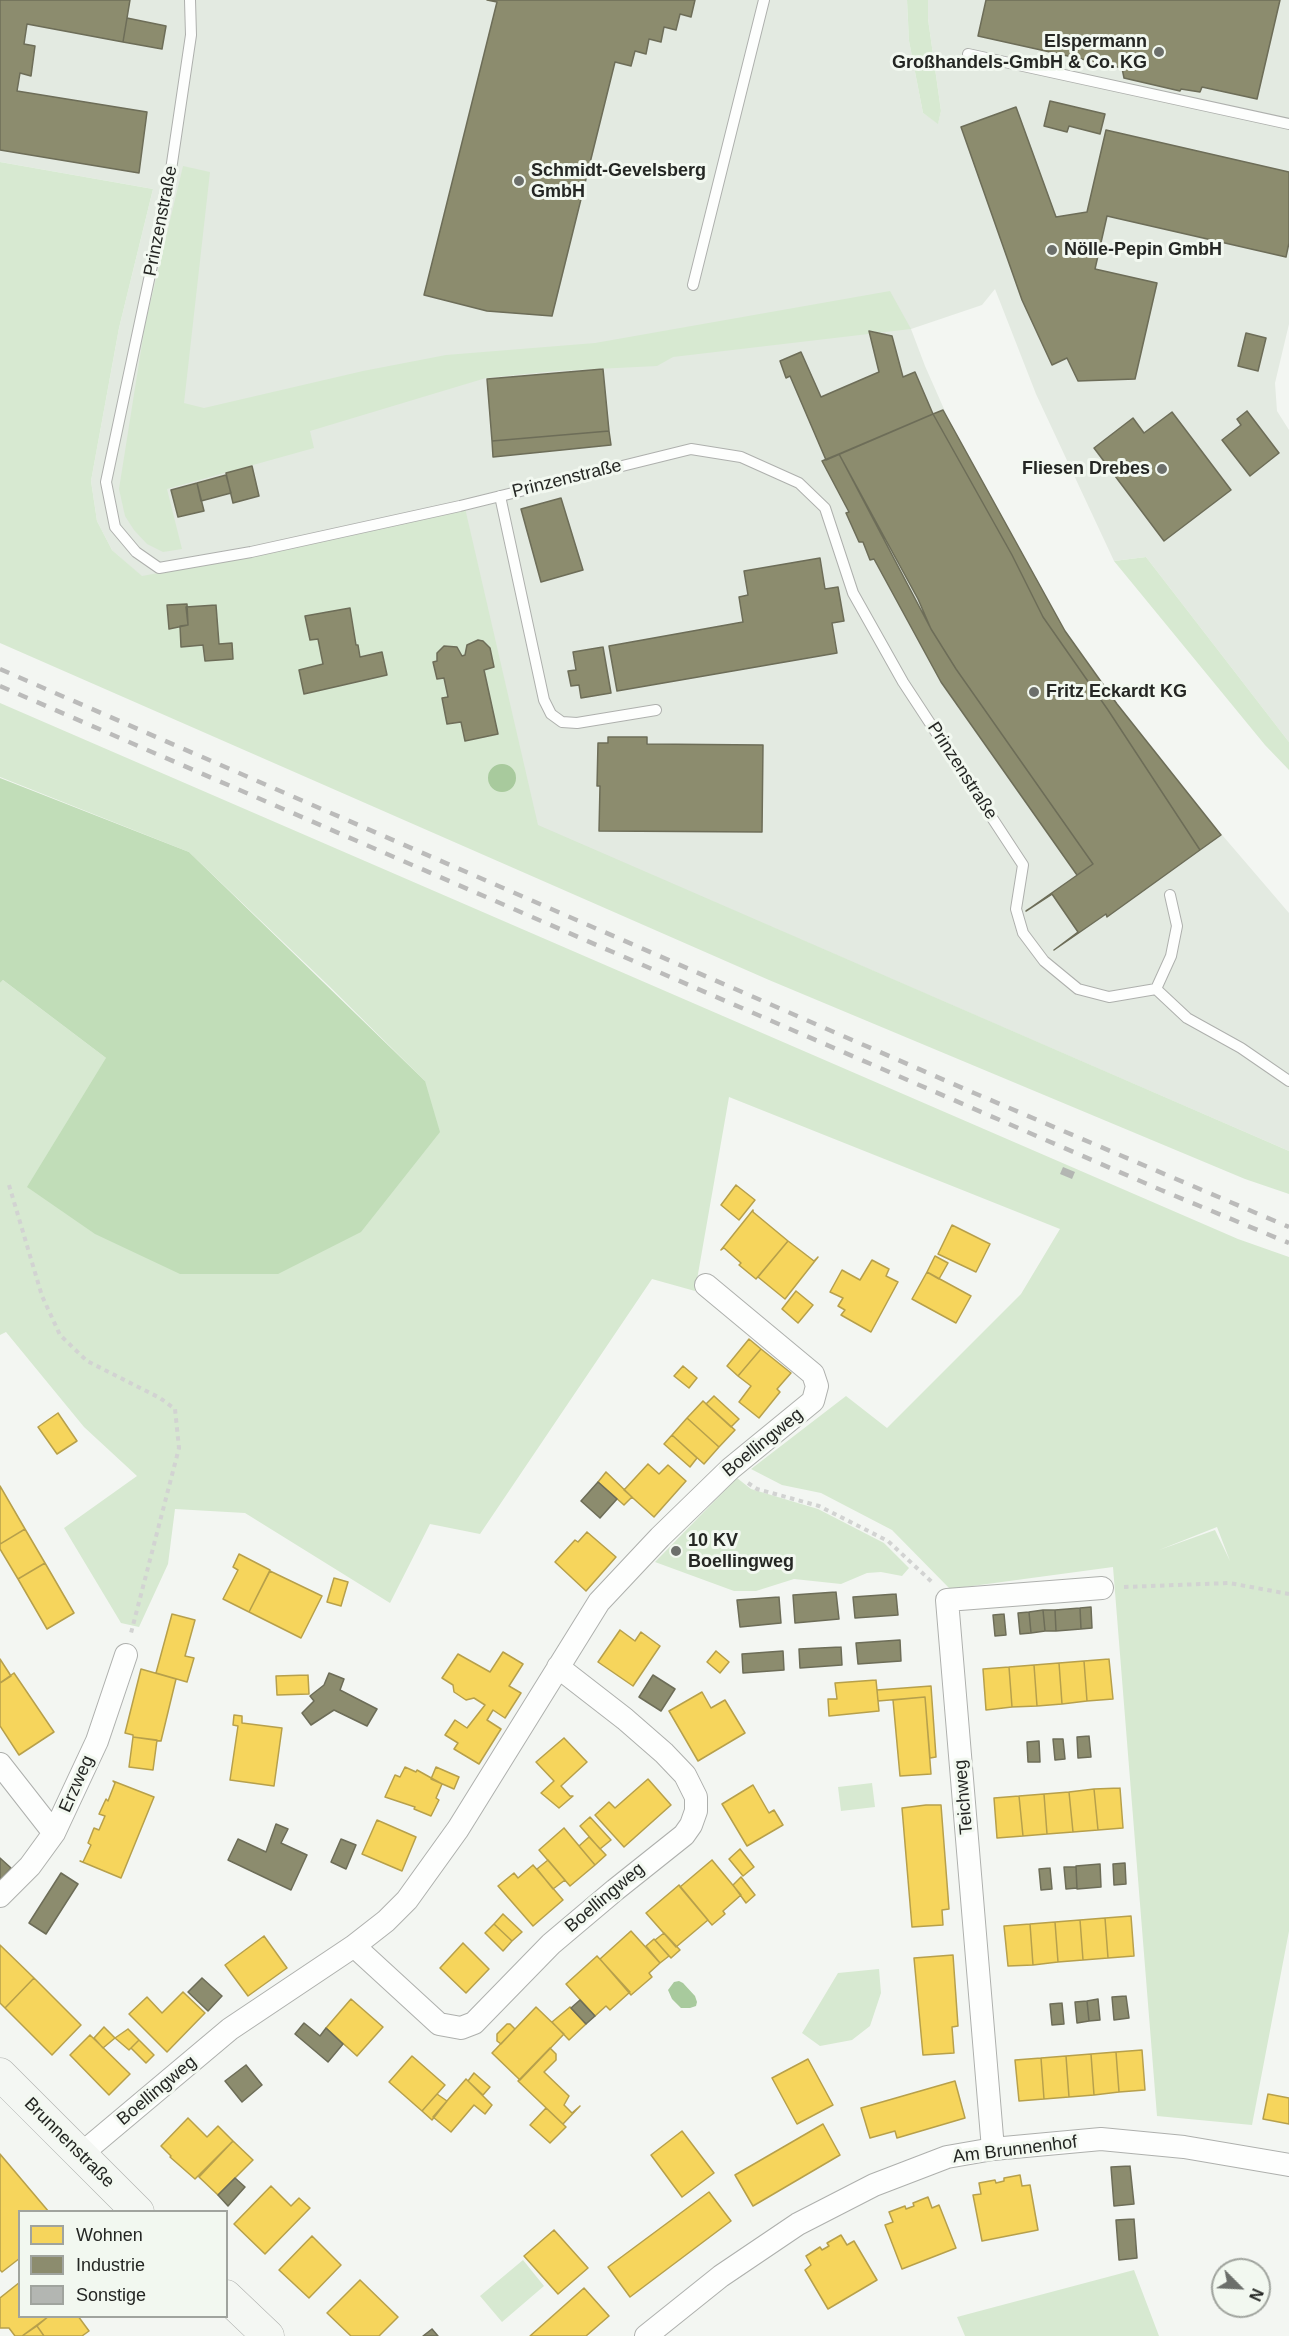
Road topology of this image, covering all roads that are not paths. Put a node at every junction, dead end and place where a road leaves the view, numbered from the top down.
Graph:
1 (190, 0) edge
2 (764, 0) edge
3 (968, 54) dead end
4 (1289, 124) edge
5 (693, 285) dead end
6 (500, 496) junction
7 (656, 710) dead end
8 (1170, 895) dead end
9 (1156, 989) junction
10 (1289, 1081) edge
11 (706, 1285) dead end
12 (1102, 1588) road end
13 (126, 1655) road end
14 (558, 1667) junction
15 (0, 1764) edge
16 (54, 1833) junction
17 (0, 1896) edge
18 (354, 1946) junction
19 (0, 2074) edge
20 (993, 2149) junction
21 (80, 2155) junction
22 (1289, 2165) edge
23 (137, 2210) edge
24 (228, 2298) edge
25 (268, 2336) edge
26 (646, 2336) edge

1 - 6 lane, Prinzenstraße
2 - 5 lane
3 - 4 lane
6 - 7 lane
6 - 9 lane, Prinzenstraße
8 - 9 lane
9 - 10 lane
11 - 14 street, Boellingweg
12 - 20 street, Teichweg
13 - 16 street, Erzweg
14 - 18 street, Boellingweg
14 - 18 street, Boellingweg
15 - 16 street
16 - 17 street, Erzweg
18 - 21 street, Boellingweg
19 - 21 main road, Brunnenstraße
20 - 22 street, Am Brunnenhof
20 - 26 street, Am Brunnenhof
21 - 23 main road, Brunnenstraße
24 - 25 main road

